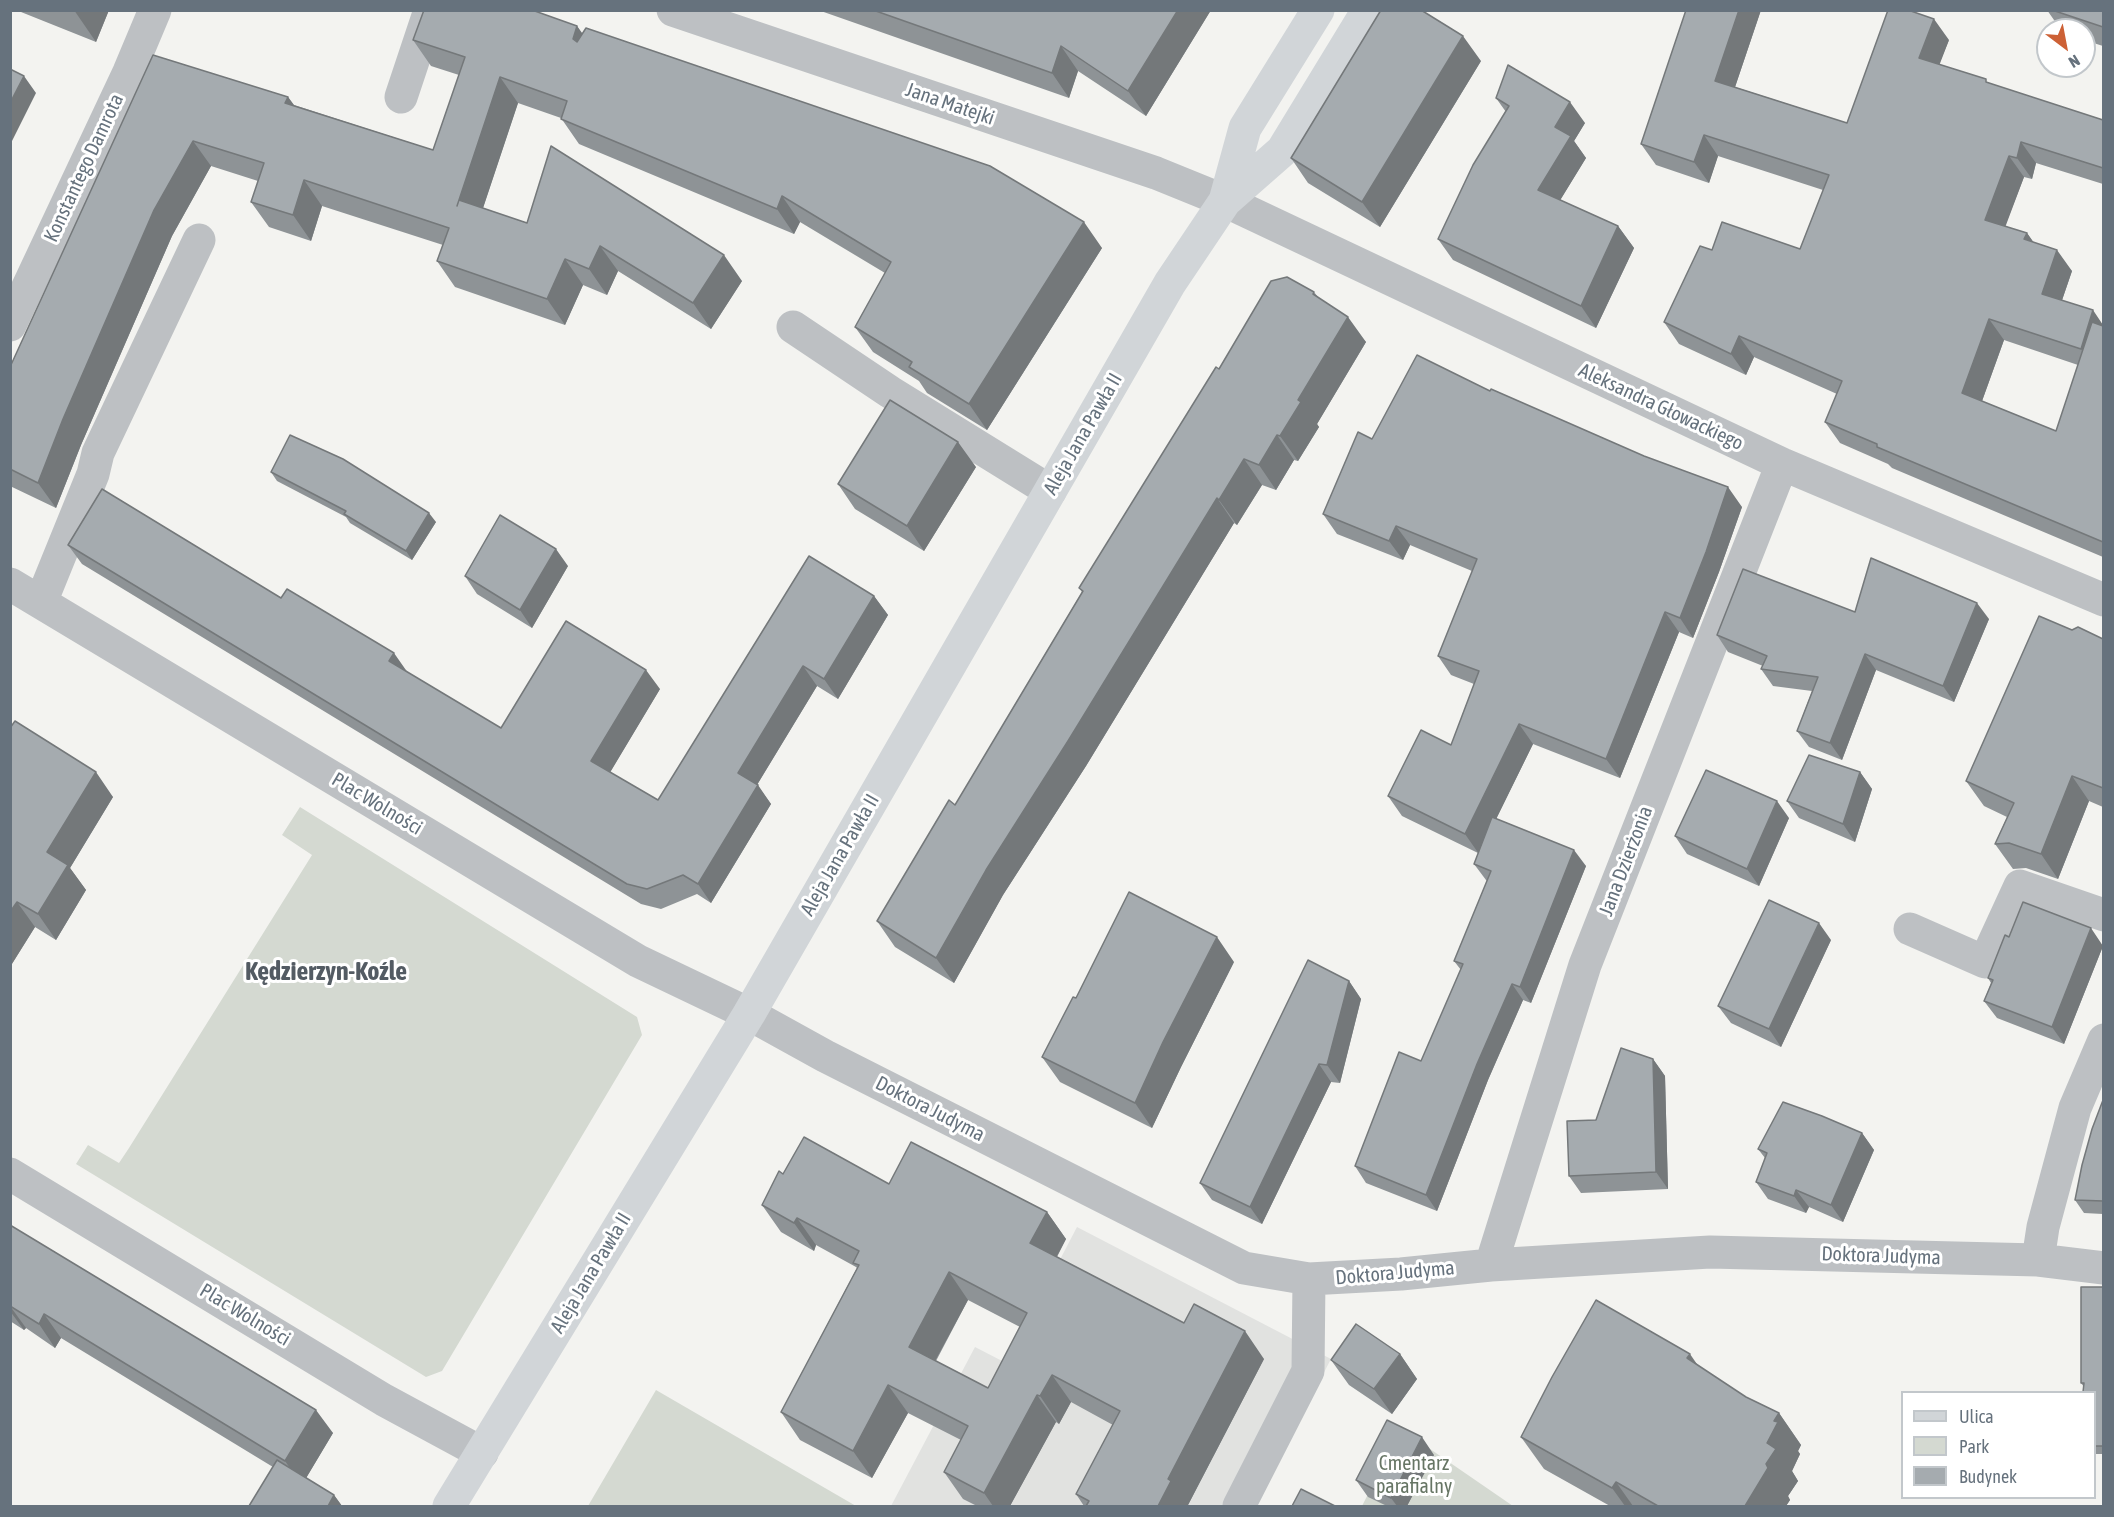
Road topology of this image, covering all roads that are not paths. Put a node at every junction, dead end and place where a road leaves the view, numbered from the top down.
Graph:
1 (155, 10) edge
2 (430, 10) edge
3 (673, 10) edge
4 (1318, 10) edge
5 (1368, 10) edge
6 (401, 97) dead end
7 (1225, 201) junction
8 (199, 240) dead end
9 (10, 325) edge
10 (793, 327) dead end
11 (1782, 464) junction
12 (1050, 491) junction
13 (10, 584) edge
14 (2103, 600) edge
15 (41, 602) junction
16 (2103, 915) edge
17 (1910, 929) dead end
18 (749, 1014) junction
19 (2103, 1040) edge
20 (10, 1174) edge
21 (2038, 1260) junction
22 (1491, 1265) junction
23 (2103, 1268) edge
24 (1309, 1280) junction
25 (482, 1453) junction
26 (449, 1506) edge
27 (1239, 1506) edge

1 - 9 street, Konstantego Damrota
2 - 6 street
3 - 7 street, Jana Matejki
4 - 7 main road, Aleja Jana Pawła II
5 - 7 main road, Aleja Jana Pawła II
7 - 11 street, Aleksandra Głowackiego
7 - 12 main road, Aleja Jana Pawła II
8 - 15 street
10 - 12 street
11 - 14 street, Aleksandra Głowackiego
11 - 22 street, Jana Dzierżonia
12 - 18 main road, Aleja Jana Pawła II
13 - 15 street, Plac Wolności
15 - 18 street, Plac Wolności
16 - 17 street
18 - 24 street, Doktora Judyma
18 - 25 main road, Aleja Jana Pawła II
19 - 21 street
20 - 25 street, Plac Wolności
21 - 22 street, Doktora Judyma
21 - 23 street, Doktora Judyma
22 - 24 street, Doktora Judyma
24 - 27 street
25 - 26 main road, Aleja Jana Pawła II

